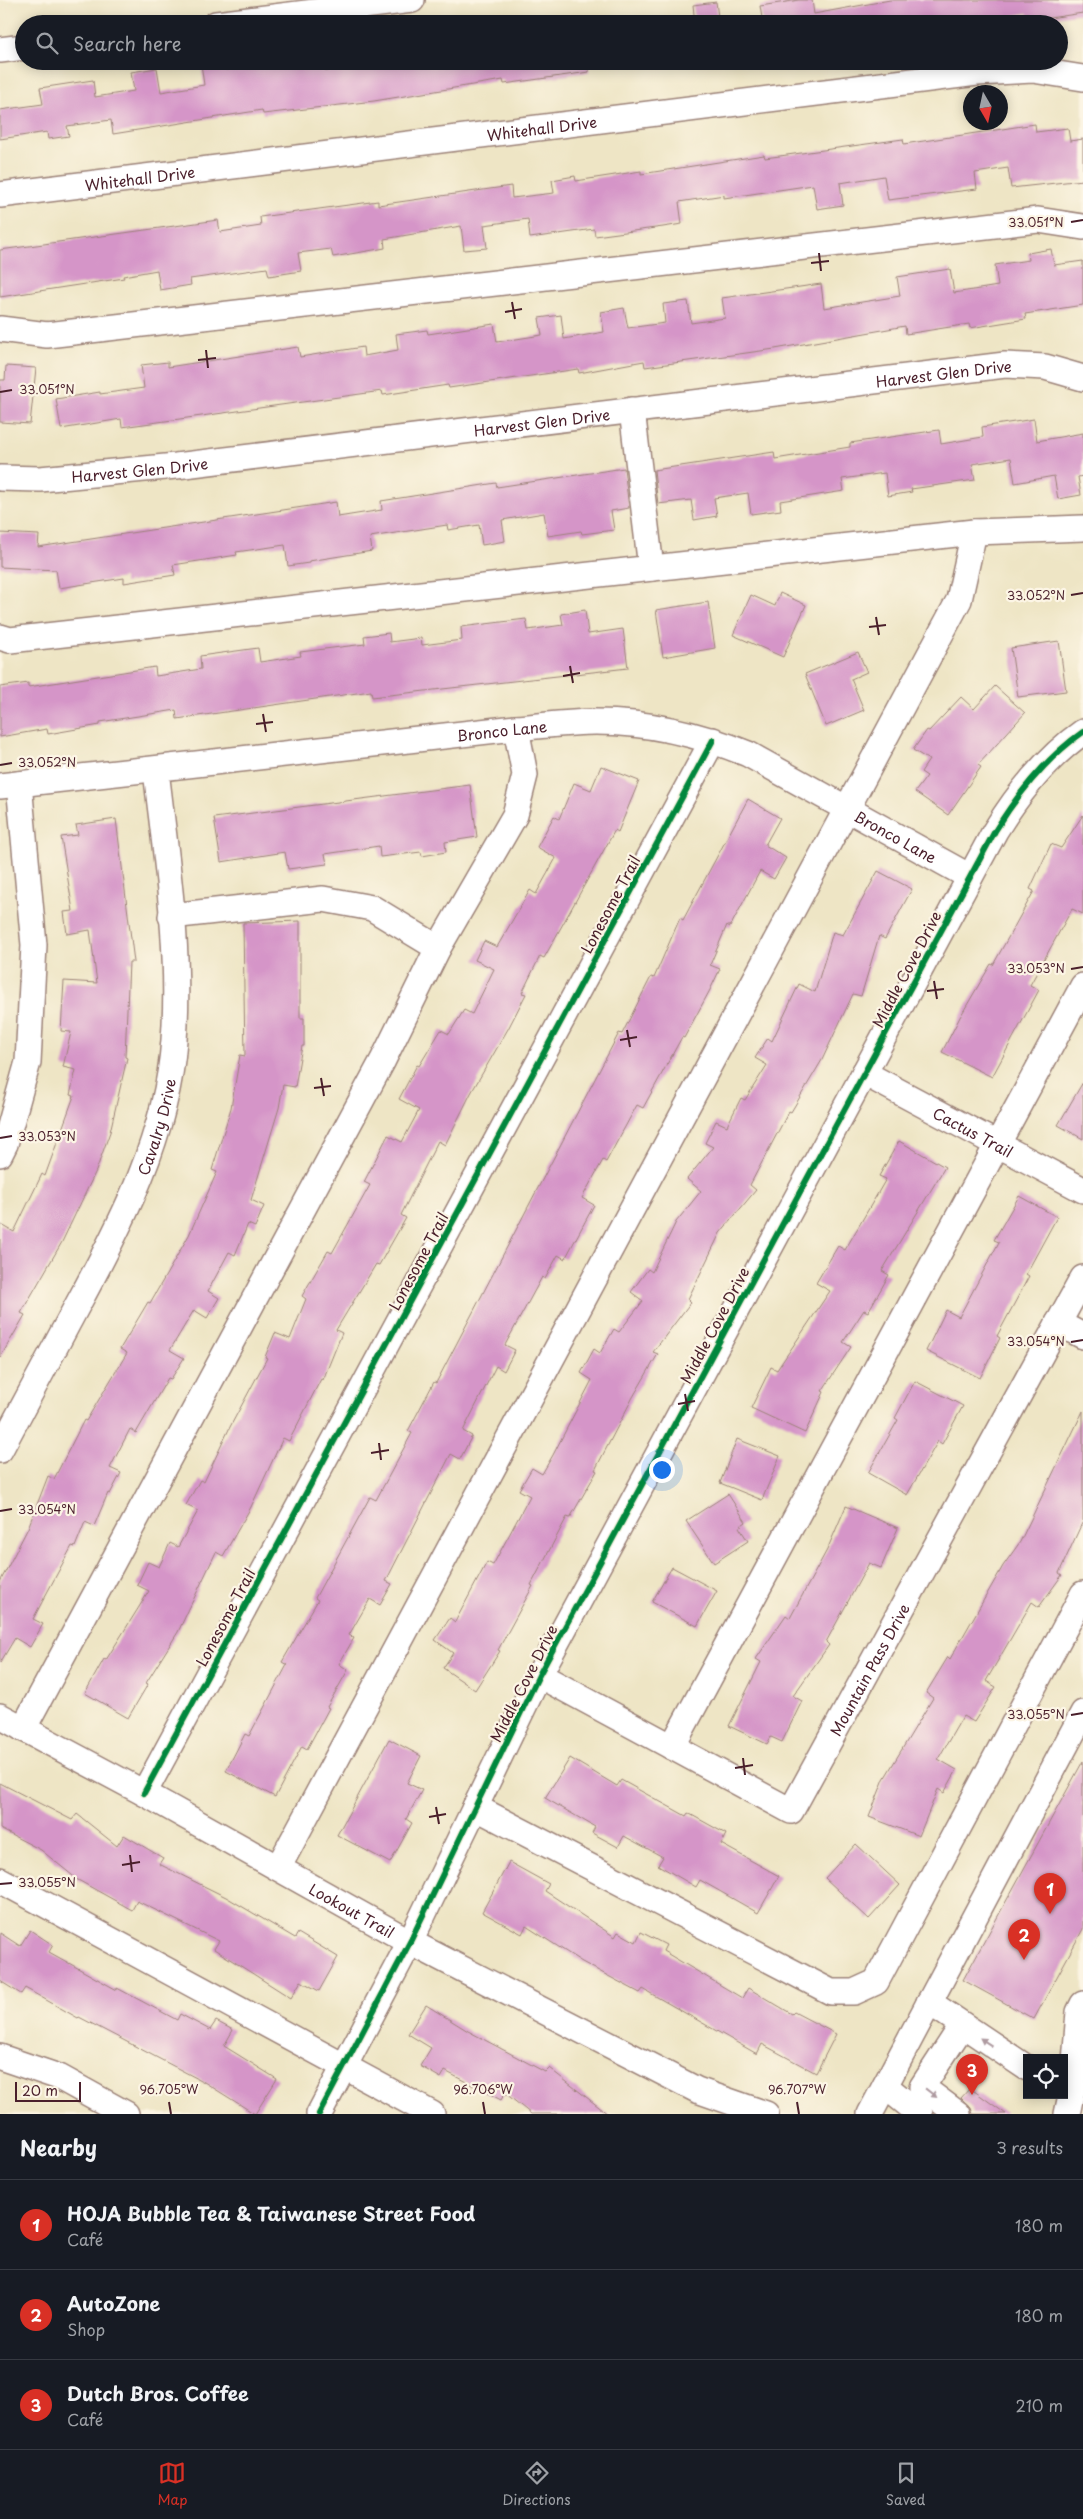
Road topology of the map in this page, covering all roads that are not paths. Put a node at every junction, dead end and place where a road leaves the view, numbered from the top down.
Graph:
1 (412, 0) edge
2 (290, 15) edge
3 (15, 48) edge
4 (0, 50) edge
5 (1083, 78) edge
6 (0, 195) edge
7 (1083, 227) edge
8 (0, 329) edge
9 (1083, 378) edge
10 (632, 410) junction
11 (0, 478) edge
12 (1083, 528) edge
13 (974, 532) junction
14 (651, 568) junction
15 (0, 637) edge
16 (516, 728) junction
17 (1083, 732) edge
18 (713, 740) junction
19 (156, 770) junction
20 (9, 785) edge
21 (847, 809) junction
22 (970, 877) junction
23 (171, 916) junction
24 (438, 948) junction
25 (1083, 986) edge
26 (864, 1073) junction
27 (996, 1144) junction
28 (0, 1154) edge
29 (1083, 1190) edge
30 (1083, 1278) edge
31 (1058, 1323) junction
32 (1083, 1336) edge
33 (0, 1450) edge
34 (1083, 1594) edge
35 (539, 1675) junction
36 (1083, 1712) edge
37 (0, 1716) edge
38 (23, 1728) junction
39 (672, 1747) junction
40 (144, 1793) junction
41 (476, 1806) junction
42 (278, 1868) junction
43 (0, 1880) edge
44 (410, 1942) junction
45 (929, 2002) junction
46 (1083, 2004) edge
47 (962, 2026) junction
48 (1080, 2030) edge
49 (0, 2057) edge
50 (1023, 2065) edge
51 (344, 2067) junction
52 (885, 2086) junction
53 (1071, 2102) edge
54 (126, 2114) edge
55 (318, 2114) edge
56 (432, 2114) edge
57 (766, 2114) edge
58 (870, 2114) edge
59 (920, 2114) edge
60 (958, 2114) edge

1 - 2 street
3 - 4 street
5 - 6 street, Whitehall Drive
7 - 8 street
9 - 10 street, Harvest Glen Drive
10 - 11 street, Harvest Glen Drive
10 - 14 street
12 - 13 street
13 - 14 street
13 - 21 street
14 - 15 street
16 - 18 street, Bronco Lane
16 - 19 street, Bronco Lane
16 - 24 street
17 - 22 street, Middle Cove Drive
18 - 21 street, Bronco Lane
18 - 40 street, Lonesome Trail
19 - 20 street, Bronco Lane
19 - 23 street, Cavalry Drive
20 - 28 street
21 - 22 street, Bronco Lane
21 - 42 street
22 - 26 street, Middle Cove Drive
23 - 24 street
23 - 33 street, Cavalry Drive
24 - 38 street
25 - 27 street
26 - 27 street, Cactus Trail
26 - 35 street, Middle Cove Drive
27 - 29 street, Cactus Trail
27 - 39 street
30 - 31 street, Mountain Pass Drive
31 - 32 street
31 - 39 street, Mountain Pass Drive
34 - 41 street
35 - 39 street, Mountain Pass Drive
35 - 41 street, Middle Cove Drive
36 - 45 street
37 - 38 street, Lookout Trail
38 - 40 street, Lookout Trail
40 - 42 street, Lookout Trail
41 - 44 street, Middle Cove Drive
42 - 44 street, Lookout Trail
43 - 51 street
44 - 51 street, Middle Cove Drive
44 - 57 street, Lookout Trail
45 - 47 street
45 - 52 street
46 - 48 street
50 -> 47 street
47 -> 60 street
48 - 53 street
49 - 54 street
51 - 55 street, Middle Cove Drive
51 - 56 street
52 - 58 street
52 - 59 street

